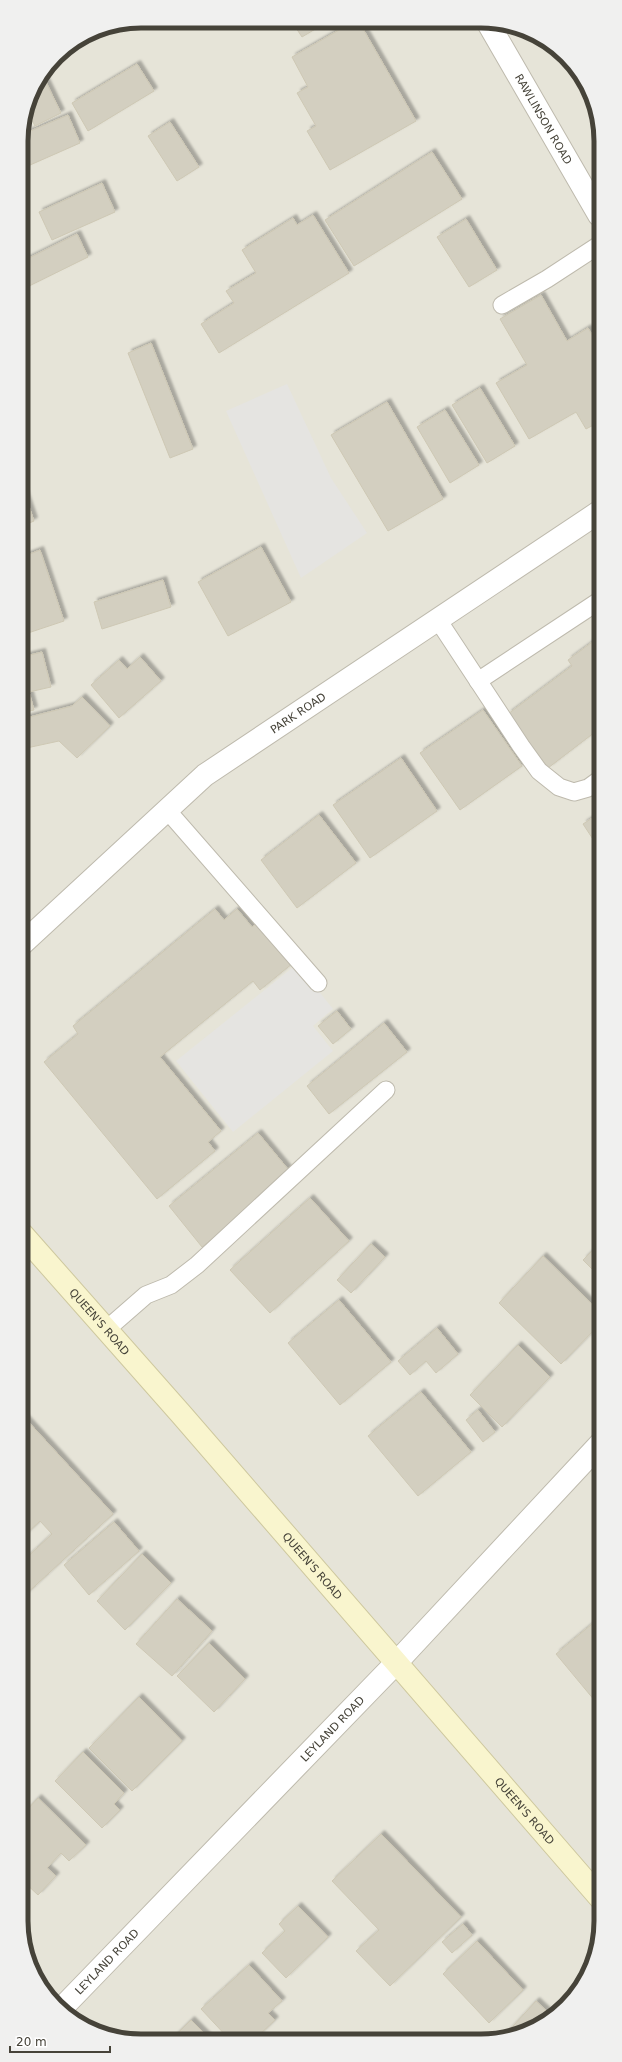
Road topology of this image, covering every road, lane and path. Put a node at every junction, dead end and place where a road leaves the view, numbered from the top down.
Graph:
1 (491, 29) edge
2 (594, 206) edge
3 (594, 248) edge
4 (502, 305) dead end
5 (594, 515) edge
6 (594, 604) edge
7 (438, 620) junction
8 (478, 681) junction
9 (594, 784) edge
10 (167, 810) junction
11 (28, 938) edge
12 (318, 983) dead end
13 (386, 1090) dead end
14 (28, 1241) edge
15 (107, 1329) junction
16 (594, 1450) edge
17 (396, 1663) junction
18 (594, 1891) edge
19 (65, 2005) edge

1 - 2 street, RAWLINSON ROAD
3 - 4 lane
5 - 7 street, PARK ROAD
6 - 8 lane
7 - 8 lane
7 - 10 street, PARK ROAD
8 - 9 lane
10 - 11 street, PARK ROAD
10 - 12 lane
13 - 15 lane
14 - 15 main road, QUEEN'S ROAD
15 - 17 main road, QUEEN'S ROAD
16 - 17 street, LEYLAND ROAD
17 - 18 main road, QUEEN'S ROAD
17 - 19 street, LEYLAND ROAD

